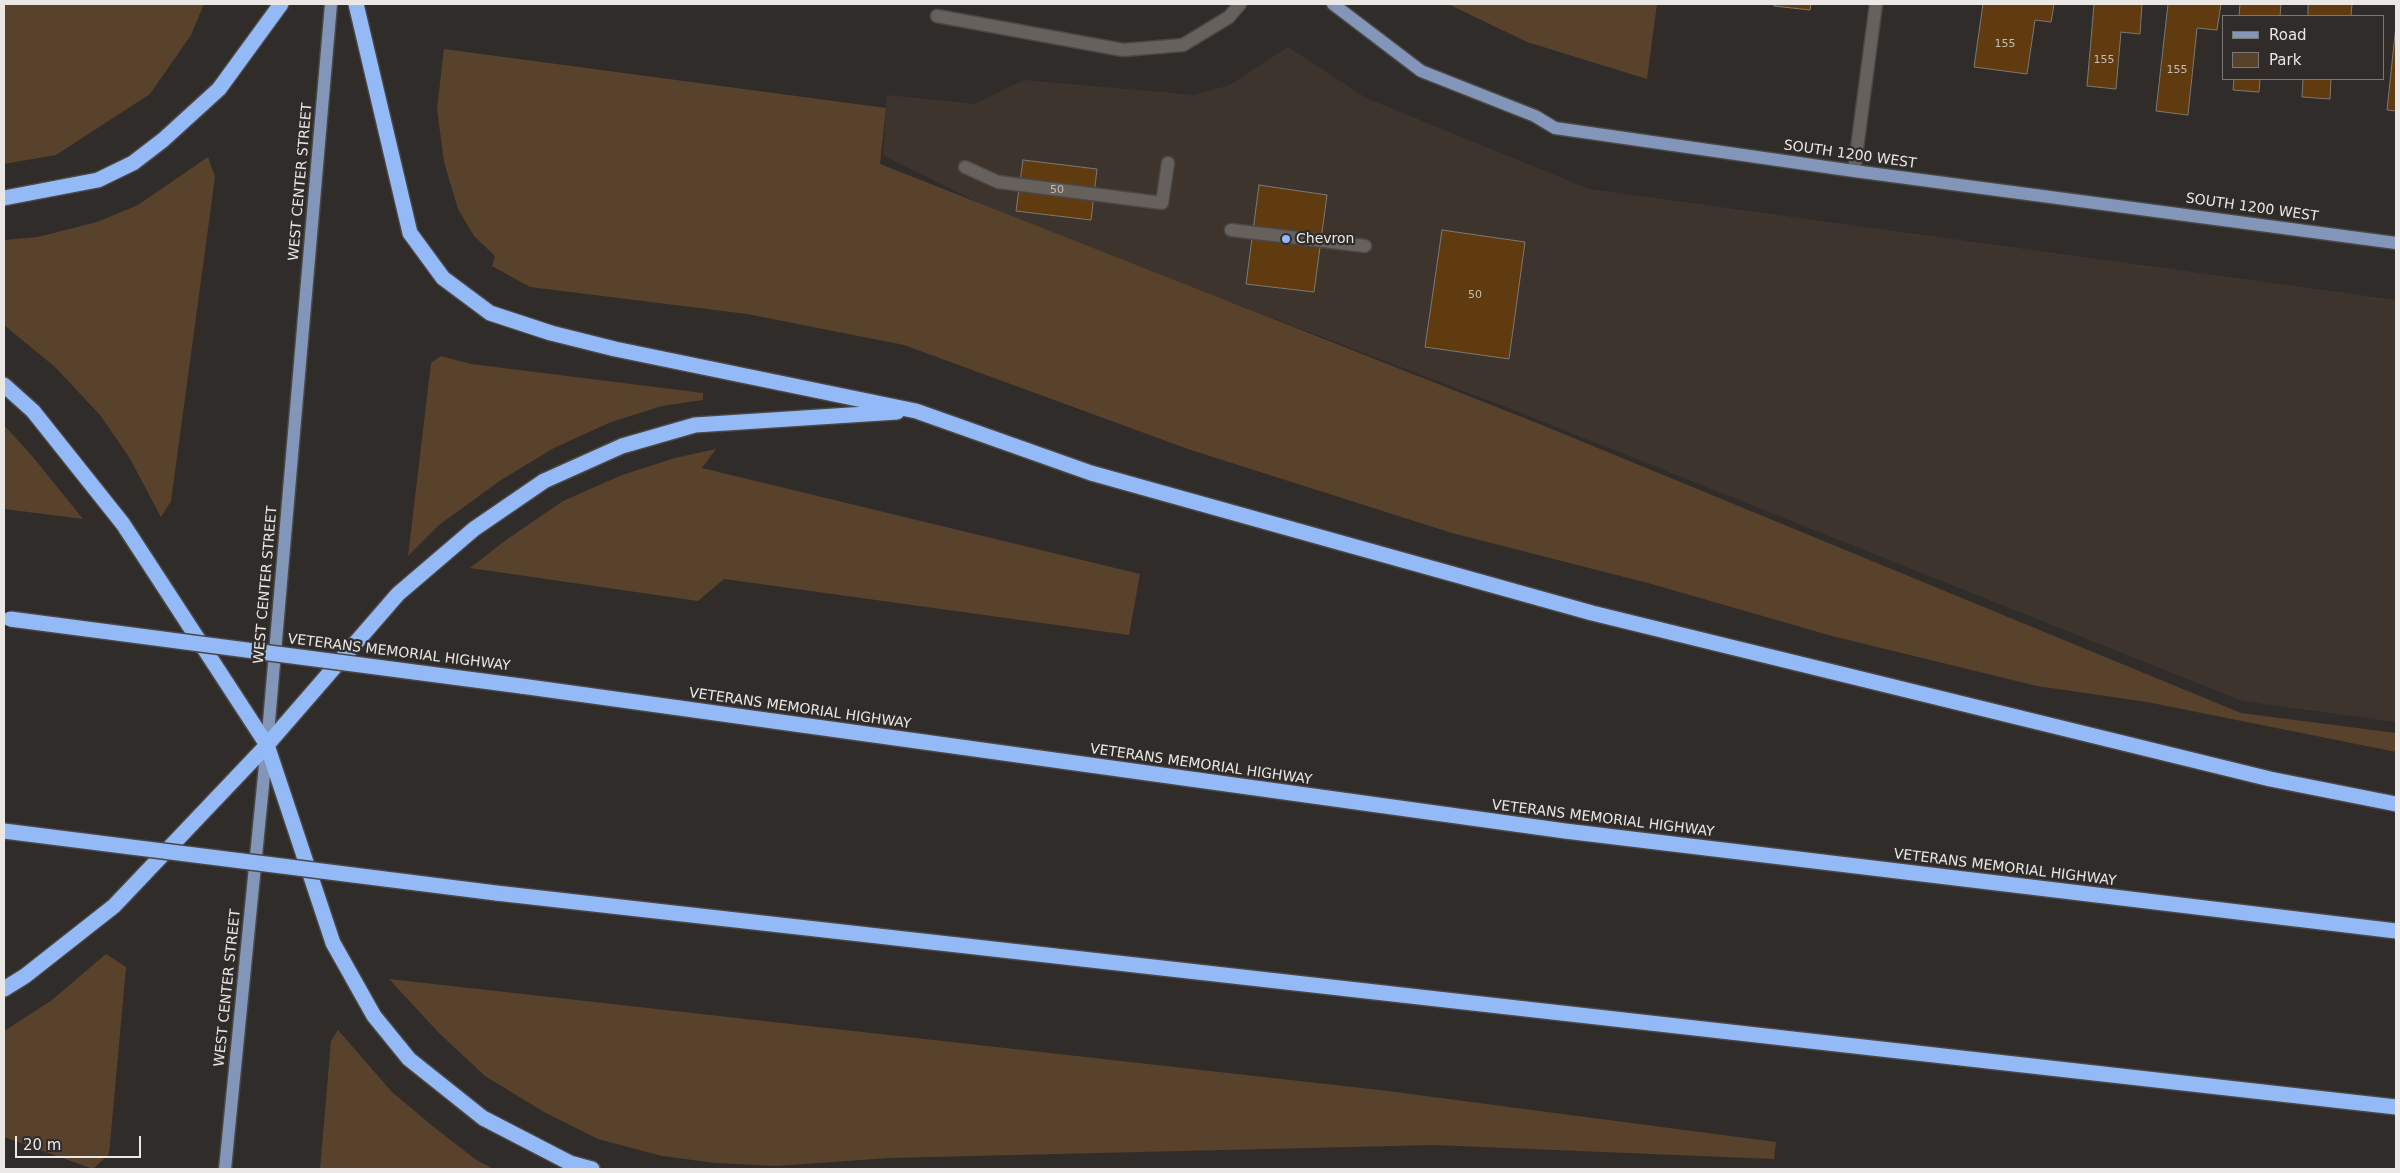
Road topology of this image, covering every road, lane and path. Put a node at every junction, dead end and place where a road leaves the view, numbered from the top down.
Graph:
1 (281, 4) edge
2 (331, 4) edge
3 (356, 4) edge
4 (1240, 4) edge
5 (1333, 4) edge
6 (1876, 4) edge
7 (937, 16) dead end
8 (1168, 163) dead end
9 (965, 167) dead end
10 (1854, 170) junction
11 (4, 198) edge
12 (1231, 230) dead end
13 (2396, 243) edge
14 (1365, 246) dead end
15 (4, 385) edge
16 (916, 411) junction
17 (7, 619) edge
18 (267, 745) junction
19 (2396, 804) edge
20 (4, 831) edge
21 (2396, 931) edge
22 (4, 989) edge
23 (2396, 1107) edge
24 (225, 1169) edge
25 (592, 1169) edge

1 - 11 highway
2 - 18 main road, WEST CENTER STREET
3 - 16 highway
4 - 7 street
5 - 10 main road, SOUTH 1200 WEST
6 - 10 street
8 - 9 street
10 - 13 main road, SOUTH 1200 WEST
12 - 14 street
15 - 18 highway
16 - 18 highway
16 - 19 highway
17 - 21 highway, VETERANS MEMORIAL HIGHWAY, bridge
18 - 22 highway
18 - 24 main road, WEST CENTER STREET
18 - 25 highway
20 - 23 highway, bridge

